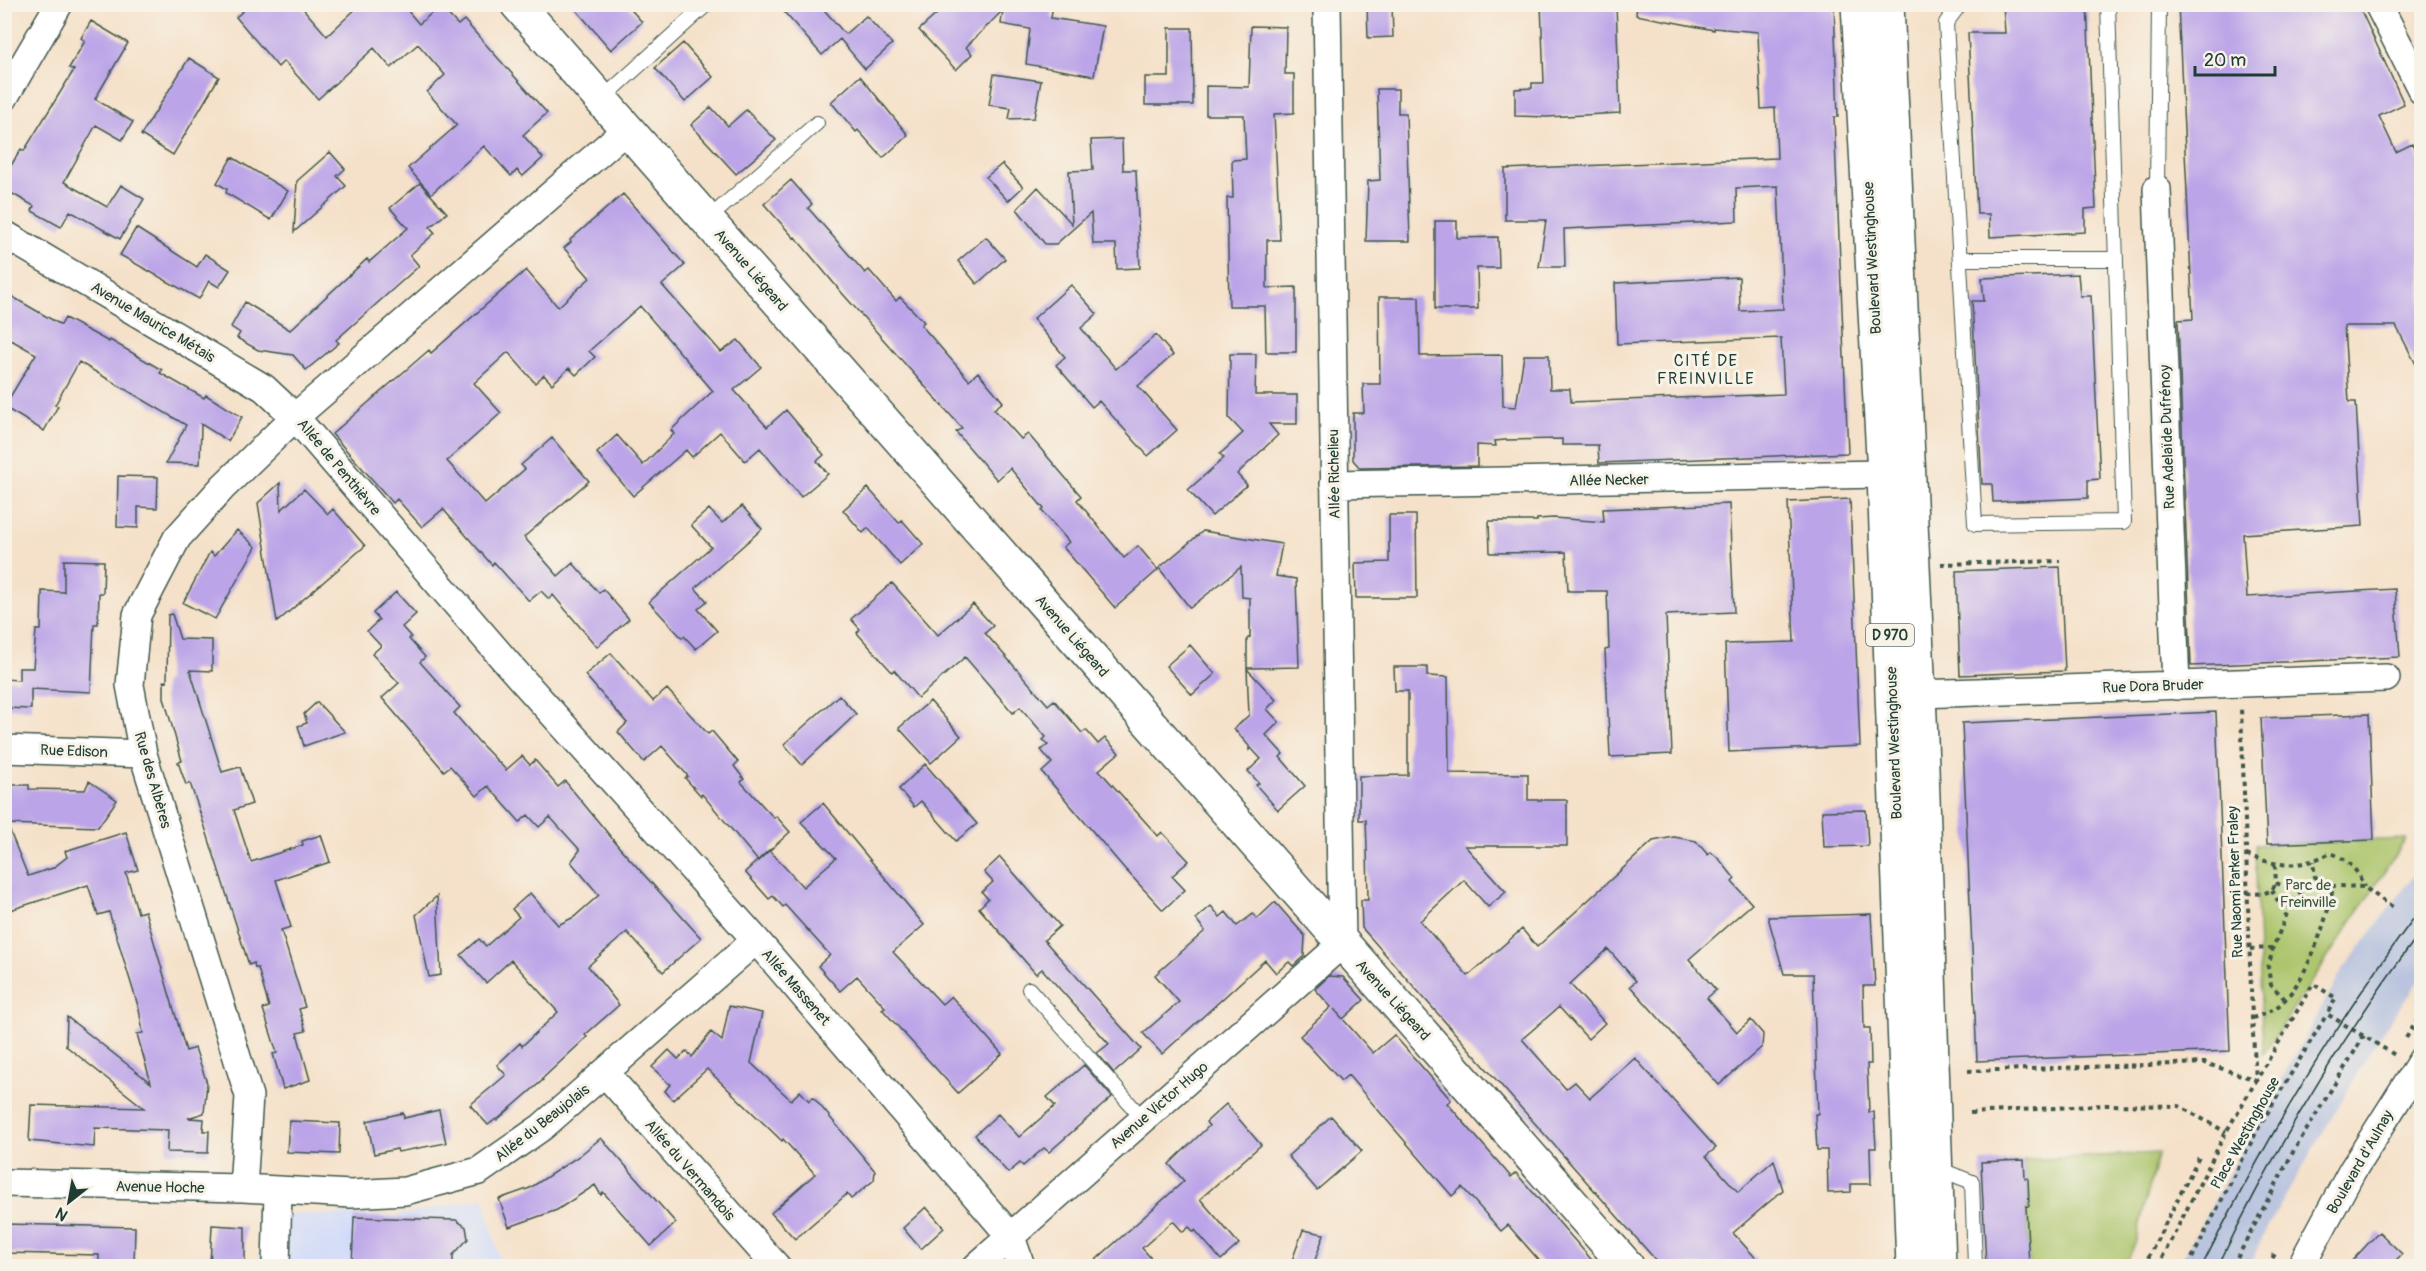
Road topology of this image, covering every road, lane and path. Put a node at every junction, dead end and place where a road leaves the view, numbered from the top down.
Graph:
1 (59, 4) edge
2 (517, 4) edge
3 (707, 4) edge
4 (1327, 4) edge
5 (1858, 4) edge
6 (1887, 4) edge
7 (1960, 4) edge
8 (2108, 4) edge
9 (2159, 4) edge
10 (2378, 4) edge
11 (2421, 91) edge
12 (4, 98) edge
13 (601, 100) junction
14 (817, 123) dead end
15 (627, 129) junction
16 (2157, 189) joint
17 (707, 220) junction
18 (4, 234) edge
19 (2116, 258) junction
20 (1960, 259) junction
21 (295, 417) junction
22 (1884, 474) junction
23 (1334, 484) junction
24 (2060, 561) dead end
25 (1914, 565) junction
26 (2386, 678) dead end
27 (2240, 683) junction
28 (2176, 686) junction
29 (1919, 694) junction
30 (578, 739) joint
31 (4, 749) edge
32 (143, 754) junction
33 (2246, 855) junction
34 (2313, 861) junction
35 (2275, 865) junction
36 (2276, 883) junction
37 (2332, 887) junction
38 (2364, 887) junction
39 (2272, 890) junction
40 (2301, 892) junction
41 (2247, 893) junction
42 (2394, 908) dead end
43 (2286, 916) junction
44 (756, 940) junction
45 (1342, 944) junction
46 (2272, 948) junction
47 (2250, 949) junction
48 (1029, 989) dead end
49 (2285, 999) junction
50 (2327, 1014) junction
51 (2252, 1018) junction
52 (2364, 1036) junction
53 (2374, 1042) dead end
54 (2421, 1060) edge
55 (1968, 1071) dead end
56 (605, 1073) junction
57 (2256, 1080) junction
58 (1970, 1113) dead end
59 (1143, 1119) junction
60 (2226, 1132) junction
61 (2199, 1157) dead end
62 (1936, 1168) junction
63 (4, 1183) edge
64 (243, 1188) junction
65 (278, 1191) junction
66 (1011, 1237) junction
67 (276, 1266) edge
68 (776, 1266) edge
69 (977, 1266) edge
70 (1021, 1266) edge
71 (1627, 1266) edge
72 (1913, 1266) edge
73 (1939, 1266) edge
74 (1975, 1266) edge
75 (2144, 1266) edge
76 (2158, 1266) edge
77 (2188, 1266) edge
78 (2233, 1266) edge
79 (2301, 1266) edge

1 - 12 street
2 - 13 main road, Avenue Liégeard
3 - 13 lane
4 - 23 street, Allée Richelieu
5 - 22 main road, Boulevard Westinghouse / D 970
6 - 25 main road, Boulevard Westinghouse / D 970
7 - 20 lane
8 - 19 lane
9 - 16 lane
10 - 11 street
13 - 15 main road, Avenue Liégeard
14 - 17 lane
15 - 17 main road, Avenue Liégeard
15 - 21 street, Allée de Penthièvre
16 - 28 street, Rue Adelaïde Dufrénoy
17 - 45 main road, Avenue Liégeard
18 - 21 street, Avenue Maurice Métais
19 - 20 lane
19 - 20 lane
21 - 30 street, Allée de Penthièvre
21 - 32 street, Rue des Albères
22 - 23 street, Allée Necker
22 - 72 main road, Boulevard Westinghouse / D 970
23 - 45 street, Allée Richelieu
24 - 25 path
25 - 29 main road, Boulevard Westinghouse / D 970
26 - 27 street, Rue Dora Bruder
27 - 28 street, Rue Dora Bruder
27 - 33 path, Rue Naomi Parker Fraley
28 - 29 street, Rue Dora Bruder
29 - 62 main road, Boulevard Westinghouse / D 970
30 - 44 street, Allée Massenet
31 - 32 street, Rue Edison
32 - 64 street, Rue des Albères
33 - 35 path
33 - 41 path, Rue Naomi Parker Fraley
34 - 35 path
34 - 37 path
34 - 38 path
35 - 36 path
36 - 39 path
36 - 40 path
37 - 38 path
37 - 40 path
37 - 49 path
38 - 42 path
39 - 41 path
39 - 43 path
40 - 43 path
41 - 47 path, Rue Naomi Parker Fraley
43 - 46 path
44 - 56 street, Allée du Beaujolais
44 - 66 street, Allée Massenet
45 - 59 street, Avenue Victor Hugo
45 - 71 main road, Avenue Liégeard
46 - 47 path
46 - 49 path
47 - 51 path, Rue Naomi Parker Fraley
48 - 59 lane
49 - 51 path
50 - 52 path
50 - 57 path
50 - 77 path, Place Westinghouse
51 - 57 path, Rue Naomi Parker Fraley
52 - 53 path
52 - 78 path
54 - 79 street, Boulevard d'Aulnay
55 - 57 path
56 - 65 street, Allée du Beaujolais
56 - 68 street, Allée du Vermandois
57 - 60 path
58 - 60 path
59 - 66 street, Avenue Victor Hugo
60 - 76 path
61 - 75 path
62 - 73 main road, Boulevard Westinghouse / D 970
62 - 74 lane
63 - 64 street, Avenue Hoche
64 - 65 street, Allée du Beaujolais
65 - 67 street
66 - 69 street, Avenue Victor Hugo
66 - 70 street

